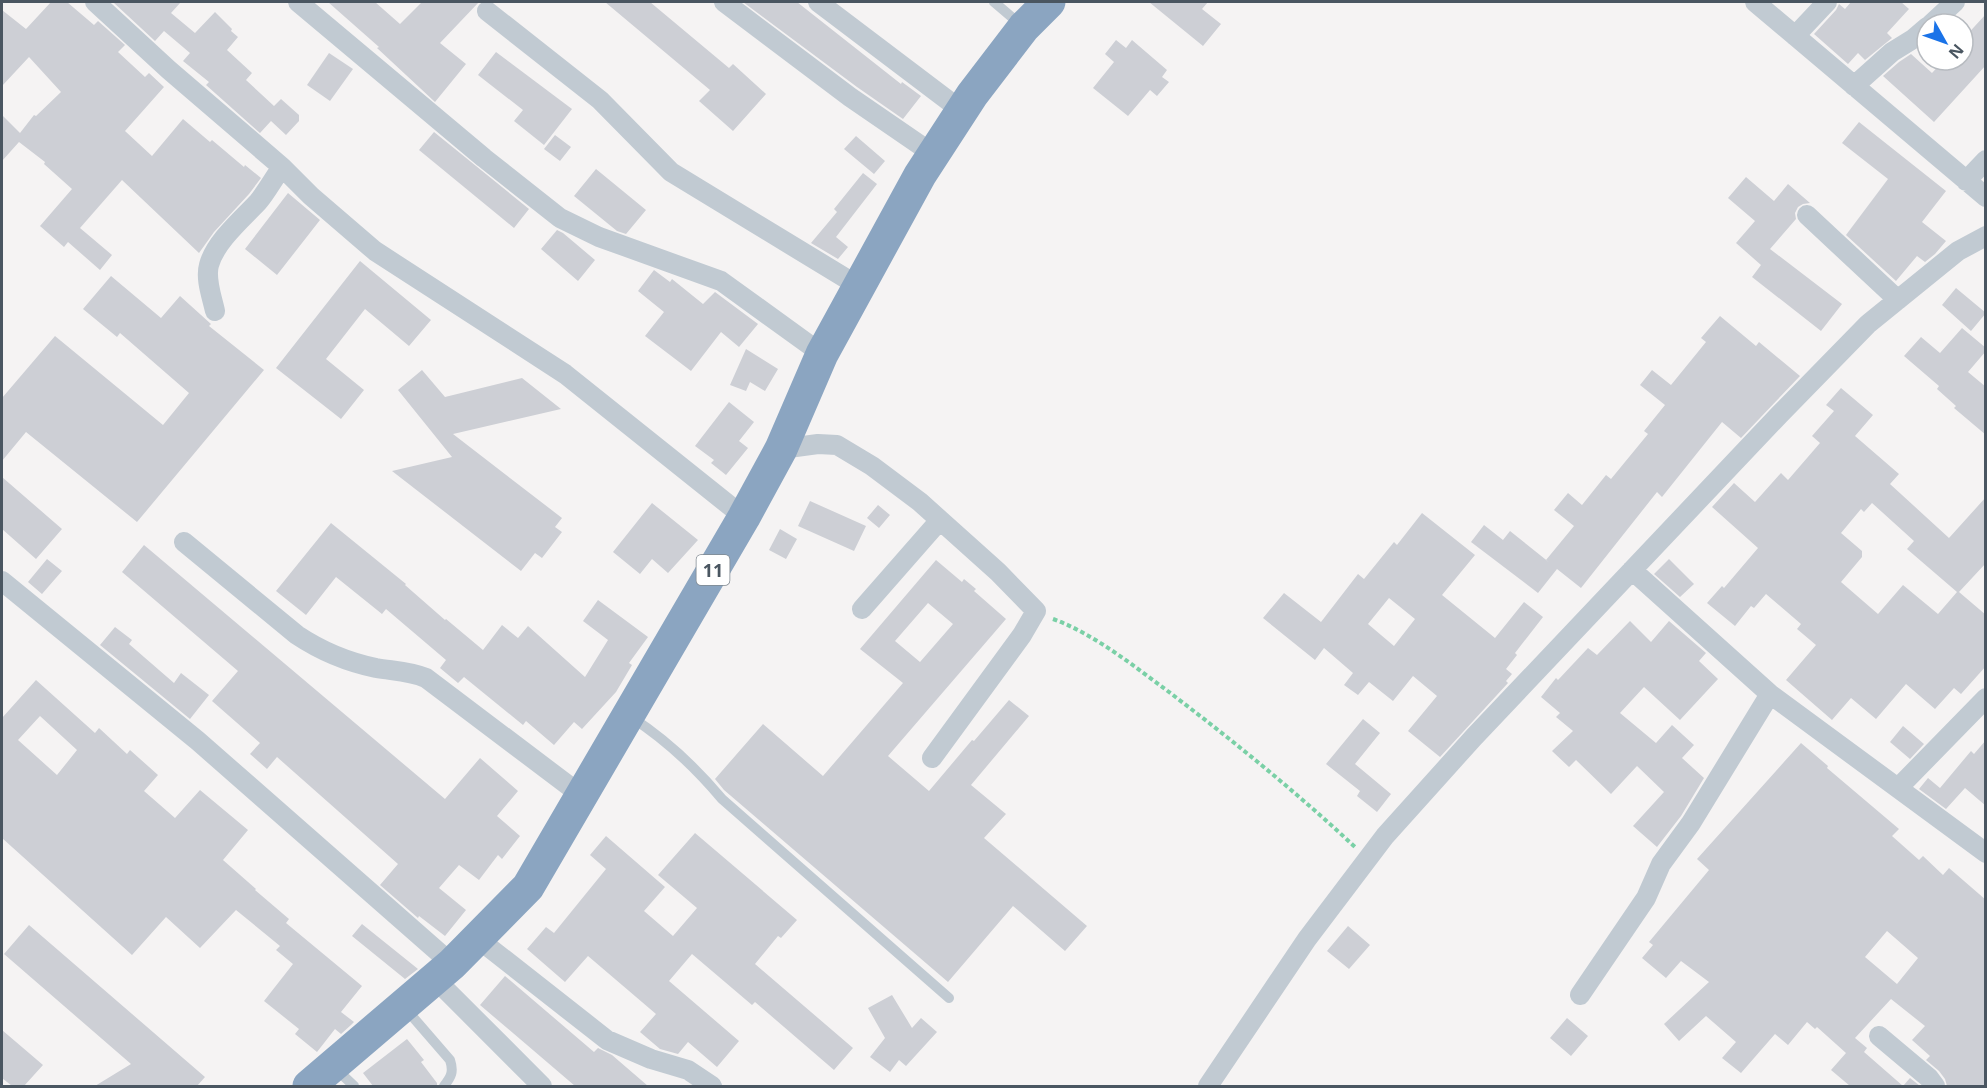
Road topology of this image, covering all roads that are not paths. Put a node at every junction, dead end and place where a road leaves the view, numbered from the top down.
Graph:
1 (95, 2) edge
2 (298, 2) edge
3 (724, 2) edge
4 (818, 2) edge
5 (994, 2) edge
6 (1049, 2) edge
7 (1755, 2) edge
8 (1827, 2) edge
9 (488, 11) dead end
10 (1024, 27) junction
11 (1795, 36) junction
12 (1915, 37) edge
13 (1854, 86) junction
14 (962, 111) junction
15 (933, 154) junction
16 (1986, 160) edge
17 (282, 167) junction
18 (1966, 181) junction
19 (1986, 197) edge
20 (1807, 215) dead end
21 (1986, 236) edge
22 (860, 287) junction
23 (1898, 300) junction
24 (215, 311) dead end
25 (822, 354) junction
26 (781, 449) junction
27 (744, 517) junction
28 (940, 520) junction
29 (184, 542) dead end
30 (1632, 570) junction
31 (2, 580) edge
32 (862, 609) dead end
33 (1770, 694) junction
34 (1986, 698) edge
35 (628, 715) junction
36 (932, 758) dead end
37 (1899, 788) junction
38 (581, 795) junction
39 (1986, 853) edge
40 (477, 938) junction
41 (443, 972) junction
42 (1580, 995) dead end
43 (949, 998) dead end
44 (403, 1006) junction
45 (1879, 1036) dead end
46 (332, 1080) edge
47 (444, 1086) edge
48 (542, 1086) edge
49 (712, 1086) edge
50 (1208, 1086) edge
51 (1935, 1086) edge

1 - 17 street
2 - 25 street
3 - 15 street
4 - 14 street
5 - 10 lane
6 - 10 highway, 11
7 - 11 street
8 - 11 street
9 - 22 street
10 - 14 highway, 11
11 - 13 street
12 - 13 street
13 - 18 street
14 - 15 highway, 11
15 - 22 highway, 11
16 - 18 street
17 - 24 street
17 - 27 street
18 - 19 street
20 - 23 street
21 - 23 street
22 - 25 highway, 11
23 - 30 street
25 - 26 highway, 11
26 - 27 highway, 11
26 - 28 street
27 - 35 highway, 11
28 - 32 street
28 - 36 street
29 - 38 street
30 - 33 street
30 - 50 street
31 - 41 street
33 - 37 street
33 - 42 street
34 - 37 street
35 - 38 highway, 11
35 - 43 lane
37 - 39 street
38 - 40 highway, 11
40 - 41 highway, 11
40 - 49 street
41 - 44 highway, 11
41 - 48 street
44 - 46 highway, 11
44 - 47 lane
45 - 51 street

